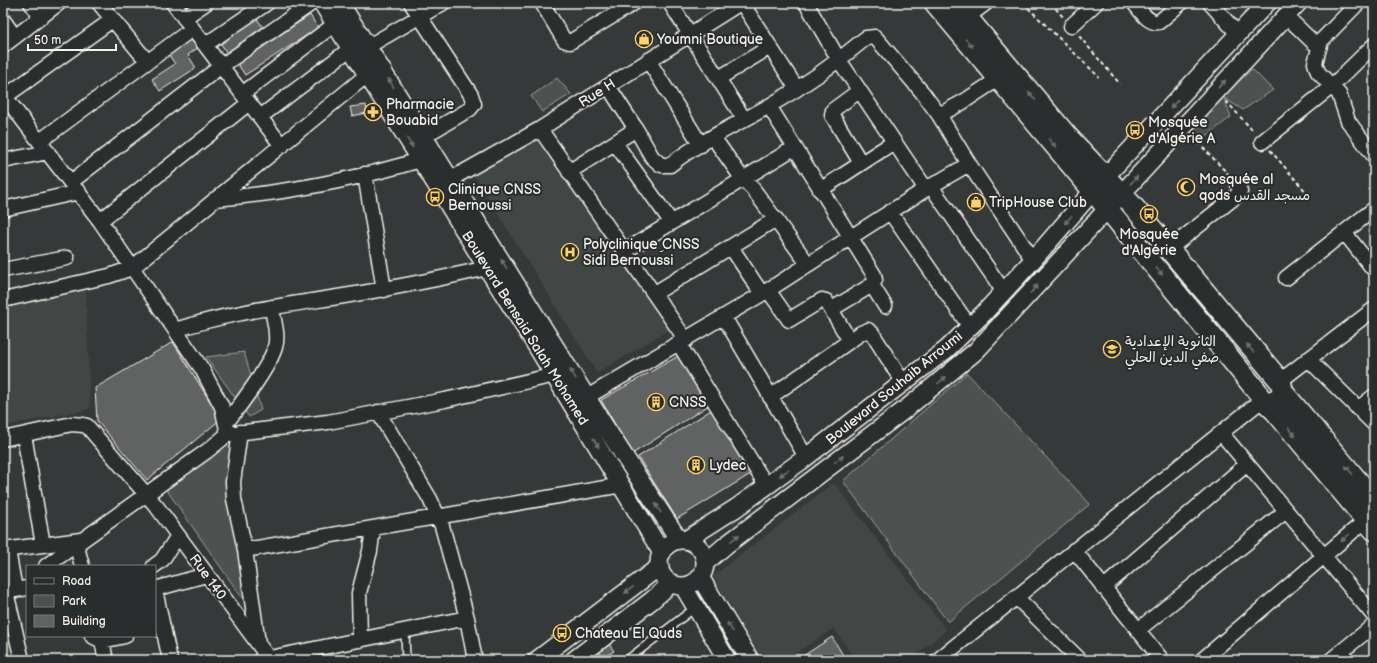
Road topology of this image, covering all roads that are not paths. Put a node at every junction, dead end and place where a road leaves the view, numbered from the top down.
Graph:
1 (31, 3) edge
2 (59, 3) edge
3 (99, 3) edge
4 (173, 3) edge
5 (206, 3) edge
6 (267, 3) edge
7 (312, 3) edge
8 (322, 3) edge
9 (340, 3) edge
10 (411, 3) edge
11 (443, 3) edge
12 (542, 3) edge
13 (634, 3) edge
14 (670, 3) edge
15 (741, 3) edge
16 (806, 3) edge
17 (935, 3) edge
18 (986, 3) edge
19 (1096, 3) edge
20 (1134, 3) edge
21 (1181, 3) edge
22 (1210, 3) edge
23 (1267, 3) edge
24 (1298, 3) edge
25 (1358, 3) edge
26 (720, 8) edge
27 (959, 16) edge
28 (1286, 16) junction
29 (41, 17) junction
30 (420, 17) junction
31 (3, 20) edge
32 (112, 20) junction
33 (188, 24) junction
34 (335, 24) junction
35 (1071, 26) road end
36 (690, 33) junction
37 (1238, 34) junction
38 (15, 37) junction
39 (1322, 42) junction
40 (1374, 45) edge
41 (3, 46) edge
42 (205, 46) junction
43 (367, 47) junction
44 (770, 47) junction
45 (350, 49) junction
46 (648, 60) junction
47 (839, 60) junction
48 (147, 61) junction
49 (220, 67) junction
50 (367, 75) junction
51 (718, 78) junction
52 (998, 79) junction
53 (608, 86) junction
54 (1331, 87) junction
55 (797, 89) junction
56 (859, 91) junction
57 (4, 97) edge
58 (245, 99) junction
59 (769, 106) junction
60 (939, 114) junction
61 (260, 117) junction
62 (744, 119) junction
63 (540, 129) junction
64 (636, 129) junction
65 (424, 136) junction
66 (713, 137) junction
67 (894, 142) junction
68 (1262, 142) dead end
69 (615, 143) junction
70 (701, 145) junction
71 (44, 146) junction
72 (282, 146) junction
73 (794, 148) junction
74 (1374, 156) edge
75 (420, 160) junction
76 (3, 161) edge
77 (861, 163) junction
78 (969, 164) junction
79 (569, 172) junction
80 (365, 174) junction
81 (742, 178) junction
82 (451, 179) junction
83 (1099, 184) junction
84 (1238, 184) road end
85 (75, 187) junction
86 (929, 188) junction
87 (820, 190) junction
88 (1121, 194) junction
89 (215, 199) junction
90 (1107, 208) junction
91 (1374, 209) edge
92 (3, 210) edge
93 (890, 212) junction
94 (776, 219) junction
95 (100, 221) junction
96 (672, 223) junction
97 (1344, 232) junction
98 (850, 237) junction
99 (731, 247) junction
100 (1169, 249) junction
101 (625, 251) junction
102 (67, 258) dead end
103 (1033, 260) junction
104 (808, 264) junction
105 (132, 268) junction
106 (487, 268) junction
107 (3, 270) edge
108 (1374, 270) edge
109 (1286, 278) dead end
110 (872, 285) junction
111 (384, 290) junction
112 (765, 292) junction
113 (1004, 292) junction
114 (654, 293) junction
115 (3, 300) edge
116 (885, 306) dead end
117 (272, 307) junction
118 (832, 309) junction
119 (1374, 309) edge
120 (724, 317) junction
121 (970, 327) junction
122 (175, 330) junction
123 (850, 341) junction
124 (682, 342) junction
125 (1308, 359) junction
126 (555, 376) junction
127 (904, 384) junction
128 (1271, 390) junction
129 (1374, 396) edge
130 (587, 397) junction
131 (770, 397) junction
132 (1358, 409) junction
133 (378, 412) junction
134 (1374, 424) edge
135 (231, 430) junction
136 (1222, 434) junction
137 (24, 435) junction
138 (3, 439) edge
139 (806, 457) junction
140 (1247, 464) junction
141 (622, 485) junction
142 (766, 485) junction
143 (147, 494) junction
144 (1374, 500) edge
145 (1286, 511) junction
146 (438, 516) junction
147 (1370, 525) edge
148 (373, 528) junction
149 (178, 536) junction
150 (683, 540) junction
151 (79, 542) junction
152 (43, 545) junction
153 (5, 550) edge
154 (245, 550) junction
155 (1074, 550) junction
156 (1325, 555) junction
157 (661, 559) junction
158 (47, 565) edge
159 (82, 565) edge
160 (155, 565) edge
161 (703, 570) junction
162 (206, 575) junction
163 (26, 581) edge
164 (677, 584) junction
165 (1103, 588) junction
166 (156, 590) edge
167 (13, 593) edge
168 (1016, 597) junction
169 (156, 600) edge
170 (696, 607) junction
171 (1374, 616) edge
172 (467, 618) junction
173 (1374, 625) edge
174 (159, 629) edge
175 (405, 630) junction
176 (1138, 630) junction
177 (22, 636) edge
178 (111, 637) edge
179 (97, 638) edge
180 (360, 640) junction
181 (259, 645) junction
182 (22, 660) edge
183 (106, 660) edge
184 (170, 660) edge
185 (266, 660) edge
186 (406, 660) edge
187 (475, 660) edge
188 (537, 660) edge
189 (574, 660) edge
190 (627, 660) edge
191 (727, 660) edge
192 (750, 660) edge
193 (938, 660) edge
194 (1080, 660) edge
195 (1162, 660) edge
196 (1202, 660) edge
197 (1331, 660) edge

1 - 29 street
2 - 29 street
3 - 32 street
4 - 33 street
5 - 33 street
6 - 42 street
7 - 49 street
8 - 34 street, Boulevard Bensaid Salah Mohamed
9 - 43 street, Boulevard Bensaid Salah Mohamed
10 - 30 street
11 - 30 street
12 - 13 street
14 - 36 street
15 - 26 street, Rue H
15 - 44 street
16 - 47 street
17 - 27 main road
18 - 27 street
19 - 35 street
20 - 21 street
22 - 37 street
23 - 37 street, Boulevard Souhaib Arroumi
24 - 28 street, Boulevard Souhaib Arroumi
25 - 39 street
26 - 36 street, Rue H
27 -> 52 main road
83 -> 27 main road
28 - 39 street
88 -> 28 street, Boulevard Souhaib Arroumi
29 - 38 street
30 - 43 street
30 - 65 street
31 - 38 street
32 - 48 street
32 - 57 street
33 - 42 street
33 - 48 street
34 - 45 street, Boulevard Bensaid Salah Mohamed
34 - 58 street
36 - 46 street, Rue H
36 - 51 street
37 -> 83 street, Boulevard Souhaib Arroumi
38 - 41 street
39 - 54 street
40 - 54 street
42 - 49 street
65 -> 43 street, Boulevard Bensaid Salah Mohamed
44 - 51 street
44 - 55 street
45 - 50 street, Boulevard Bensaid Salah Mohamed
45 - 61 street
46 - 53 street, Rue H
46 - 70 street
47 - 55 street
47 - 56 street
47 - 60 street
48 - 71 street
49 - 58 street
49 - 85 street
50 - 72 street
50 -> 75 street, Boulevard Bensaid Salah Mohamed
51 - 62 street
52 - 60 street
52 -> 83 main road
53 - 63 street, Rue H
53 - 64 street
54 - 68 street
54 - 74 street
55 - 59 street
56 - 67 street
56 - 77 street
57 - 71 street
58 - 61 street
58 - 95 street
59 - 62 street
59 - 73 street
60 - 78 street
61 - 72 street
62 - 66 street
63 - 79 street
63 - 82 street, Rue H
64 - 69 street
64 - 70 street
65 - 82 street, Boulevard Bensaid Salah Mohamed
66 - 70 street
66 - 81 street
67 - 77 street
67 - 86 street
69 - 79 street
69 - 96 street
71 - 76 street
71 - 85 street
72 - 89 street
73 - 81 street
73 - 87 street
75 - 80 street
75 - 106 street, Boulevard Bensaid Salah Mohamed
77 - 87 street
78 - 86 street
78 - 103 street
79 - 101 street
80 - 89 street
80 - 111 street
81 - 94 street
81 - 96 street
130 -> 82 street, Boulevard Bensaid Salah Mohamed
83 - 88 main road
83 - 90 main road
83 -> 103 street, Boulevard Souhaib Arroumi
84 - 100 street
85 - 92 street
85 - 95 street
86 - 93 street
86 - 113 street
87 - 98 street
88 - 90 street, Boulevard Souhaib Arroumi
88 - 100 main road
89 - 105 street
90 -> 128 main road
161 -> 90 street, Boulevard Souhaib Arroumi
91 - 97 street
93 - 98 street
93 - 121 street
94 - 99 street
94 - 104 street
95 - 105 street
96 - 101 street
97 - 108 street
97 - 109 street
98 - 104 street
98 - 110 street
99 - 112 street
99 - 114 street
128 -> 100 main road
101 - 114 street
102 - 107 street
103 - 113 street, Boulevard Souhaib Arroumi
104 - 112 street
105 - 115 street
105 - 122 street
106 - 111 street
106 - 126 street, Boulevard Bensaid Salah Mohamed
110 - 116 street
110 - 118 street
111 - 117 street
112 - 118 street
112 - 120 street
113 - 121 street, Boulevard Souhaib Arroumi
114 - 124 street
117 - 122 street
117 - 135 street
118 - 123 street
119 - 125 street
120 - 124 street
120 - 131 street
121 - 127 street, Boulevard Souhaib Arroumi
122 - 135 street
123 - 127 street
123 - 131 street
124 - 130 street
124 - 142 street
125 - 128 street
125 - 132 street
126 - 133 street
126 -> 141 street, Boulevard Bensaid Salah Mohamed
127 - 139 street, Boulevard Souhaib Arroumi
128 - 136 street
144 -> 128 main road
128 -> 147 main road
129 - 132 street
150 -> 130 street, Boulevard Bensaid Salah Mohamed
131 - 139 street
132 - 134 street
133 - 135 street
133 - 146 street
135 - 143 street
135 - 154 street
136 - 140 street
136 - 155 street
137 - 138 street
137 - 143 street, Rue 140
137 - 152 street
139 -> 142 street, Boulevard Souhaib Arroumi
140 - 145 street
140 - 165 street
141 - 146 street
141 - 157 street, Boulevard Bensaid Salah Mohamed
142 - 150 street, Boulevard Souhaib Arroumi
143 - 149 street, Rue 140
143 - 151 street
145 - 156 street
145 - 176 street
146 - 148 street
146 - 172 street
147 -> 156 street
148 - 154 street
148 - 180 street
149 - 160 street
149 - 162 street, Rue 140
150 - 157 street
150 - 161 street
151 - 152 street
151 - 158 street
151 - 159 street
152 - 153 street
153 - 167 street
154 - 181 street
155 - 165 street
155 - 168 street
156 - 171 street
156 - 196 street
157 - 164 street
157 -> 188 street
161 - 164 street
192 -> 161 street
162 - 166 street
162 - 181 street, Rue 140
163 - 167 street
164 - 170 street
164 - 189 street
165 - 176 street
167 - 177 street
168 - 193 street
168 - 194 street
169 - 174 street
170 - 190 lane
170 - 191 street
172 - 175 street
172 - 187 street
173 - 197 street
174 - 184 street
175 - 180 street
175 - 186 lane
176 - 195 street
177 - 182 street
178 - 179 street
179 - 183 street
180 - 185 street
181 - 185 street, Rue 140

